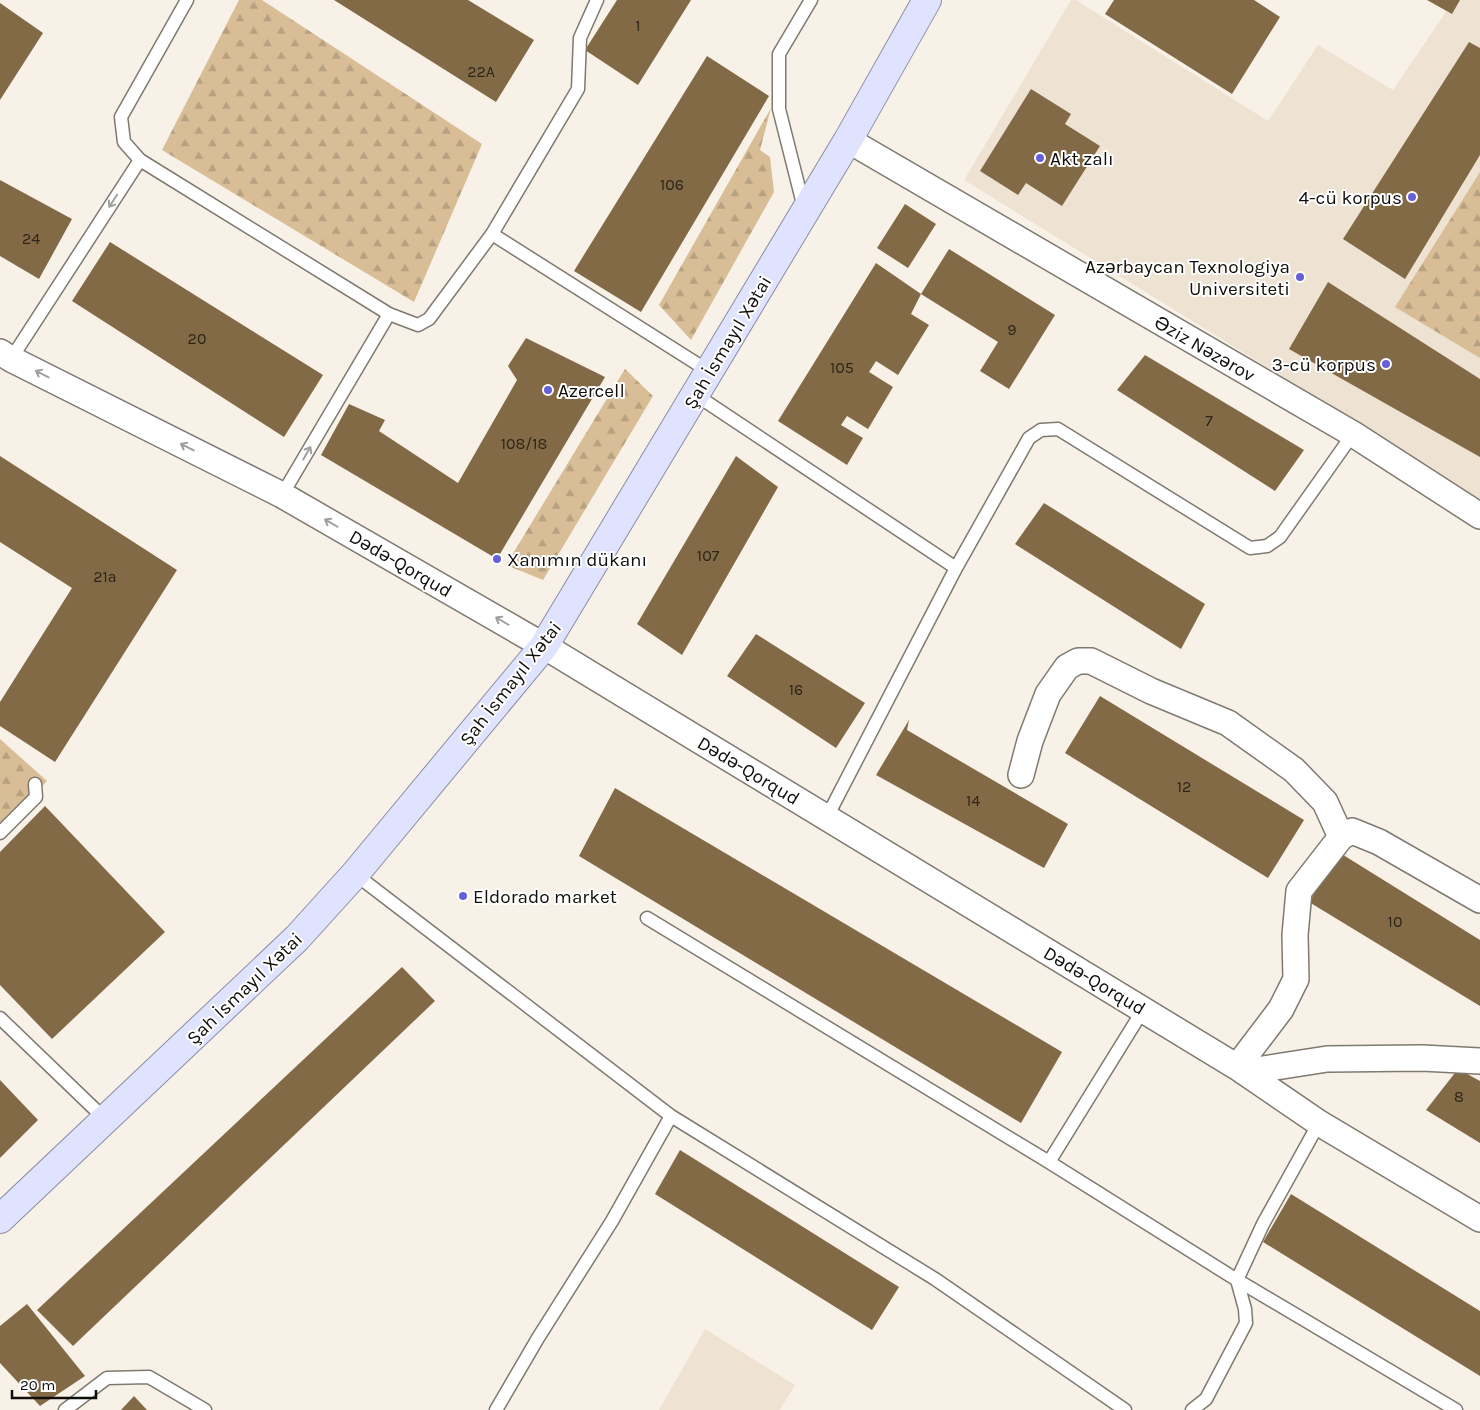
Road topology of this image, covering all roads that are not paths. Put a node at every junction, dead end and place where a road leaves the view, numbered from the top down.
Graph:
1 (187, 0) edge
2 (597, 0) edge
3 (812, 0) edge
4 (926, 0) edge
5 (848, 140) junction
6 (140, 160) junction
7 (805, 212) junction
8 (492, 234) junction
9 (389, 314) junction
10 (5, 355) edge
11 (710, 372) junction
12 (696, 395) junction
13 (1353, 434) junction
14 (282, 495) junction
15 (1480, 516) edge
16 (956, 568) junction
17 (544, 646) junction
18 (1021, 775) dead end
19 (35, 784) dead end
20 (826, 817) junction
21 (0, 833) edge
22 (1341, 837) junction
23 (355, 874) junction
24 (1480, 900) edge
25 (647, 918) dead end
26 (1143, 1010) junction
27 (0, 1018) edge
28 (1480, 1061) edge
29 (1240, 1069) junction
30 (672, 1116) junction
31 (106, 1120) junction
32 (1319, 1124) junction
33 (1049, 1162) junction
34 (1480, 1219) edge
35 (0, 1220) edge
36 (1237, 1280) junction
37 (65, 1410) edge
38 (205, 1410) edge
39 (496, 1410) edge
40 (1125, 1410) edge
41 (1192, 1410) edge
42 (1456, 1410) edge

1 - 6 lane
2 - 8 lane
3 - 7 lane
4 - 5 main road, Şah İsmayıl Xətai
5 - 7 main road, Şah İsmayıl Xətai
5 - 13 street, Əziz Nəzərov
6 - 9 lane
6 -> 10 lane
7 - 11 main road, Şah İsmayıl Xətai
8 - 9 lane
8 - 11 lane
14 -> 9 lane
14 -> 10 street, Dədə-Qorqud
11 - 12 main road, Şah İsmayıl Xətai
12 - 16 lane
12 - 17 main road, Şah İsmayıl Xətai
13 - 15 street, Əziz Nəzərov
13 - 16 lane
17 -> 14 street, Dədə-Qorqud
16 - 20 lane
17 - 20 street, Dədə-Qorqud
17 - 23 main road, Şah İsmayıl Xətai
18 - 22 street
19 - 21 lane
20 - 26 street, Dədə-Qorqud
22 - 24 street
22 - 29 street
23 - 30 lane
23 - 31 main road, Şah İsmayıl Xətai
25 - 33 lane
26 - 29 street, Dədə-Qorqud
26 - 33 lane
27 - 31 lane
28 - 29 street
29 - 32 street, Dədə-Qorqud
30 - 39 lane
30 - 40 lane
31 - 35 main road, Şah İsmayıl Xətai
32 - 34 street, Dədə-Qorqud
32 - 36 lane
33 - 36 lane
36 - 41 lane
36 - 42 lane
37 - 38 lane

